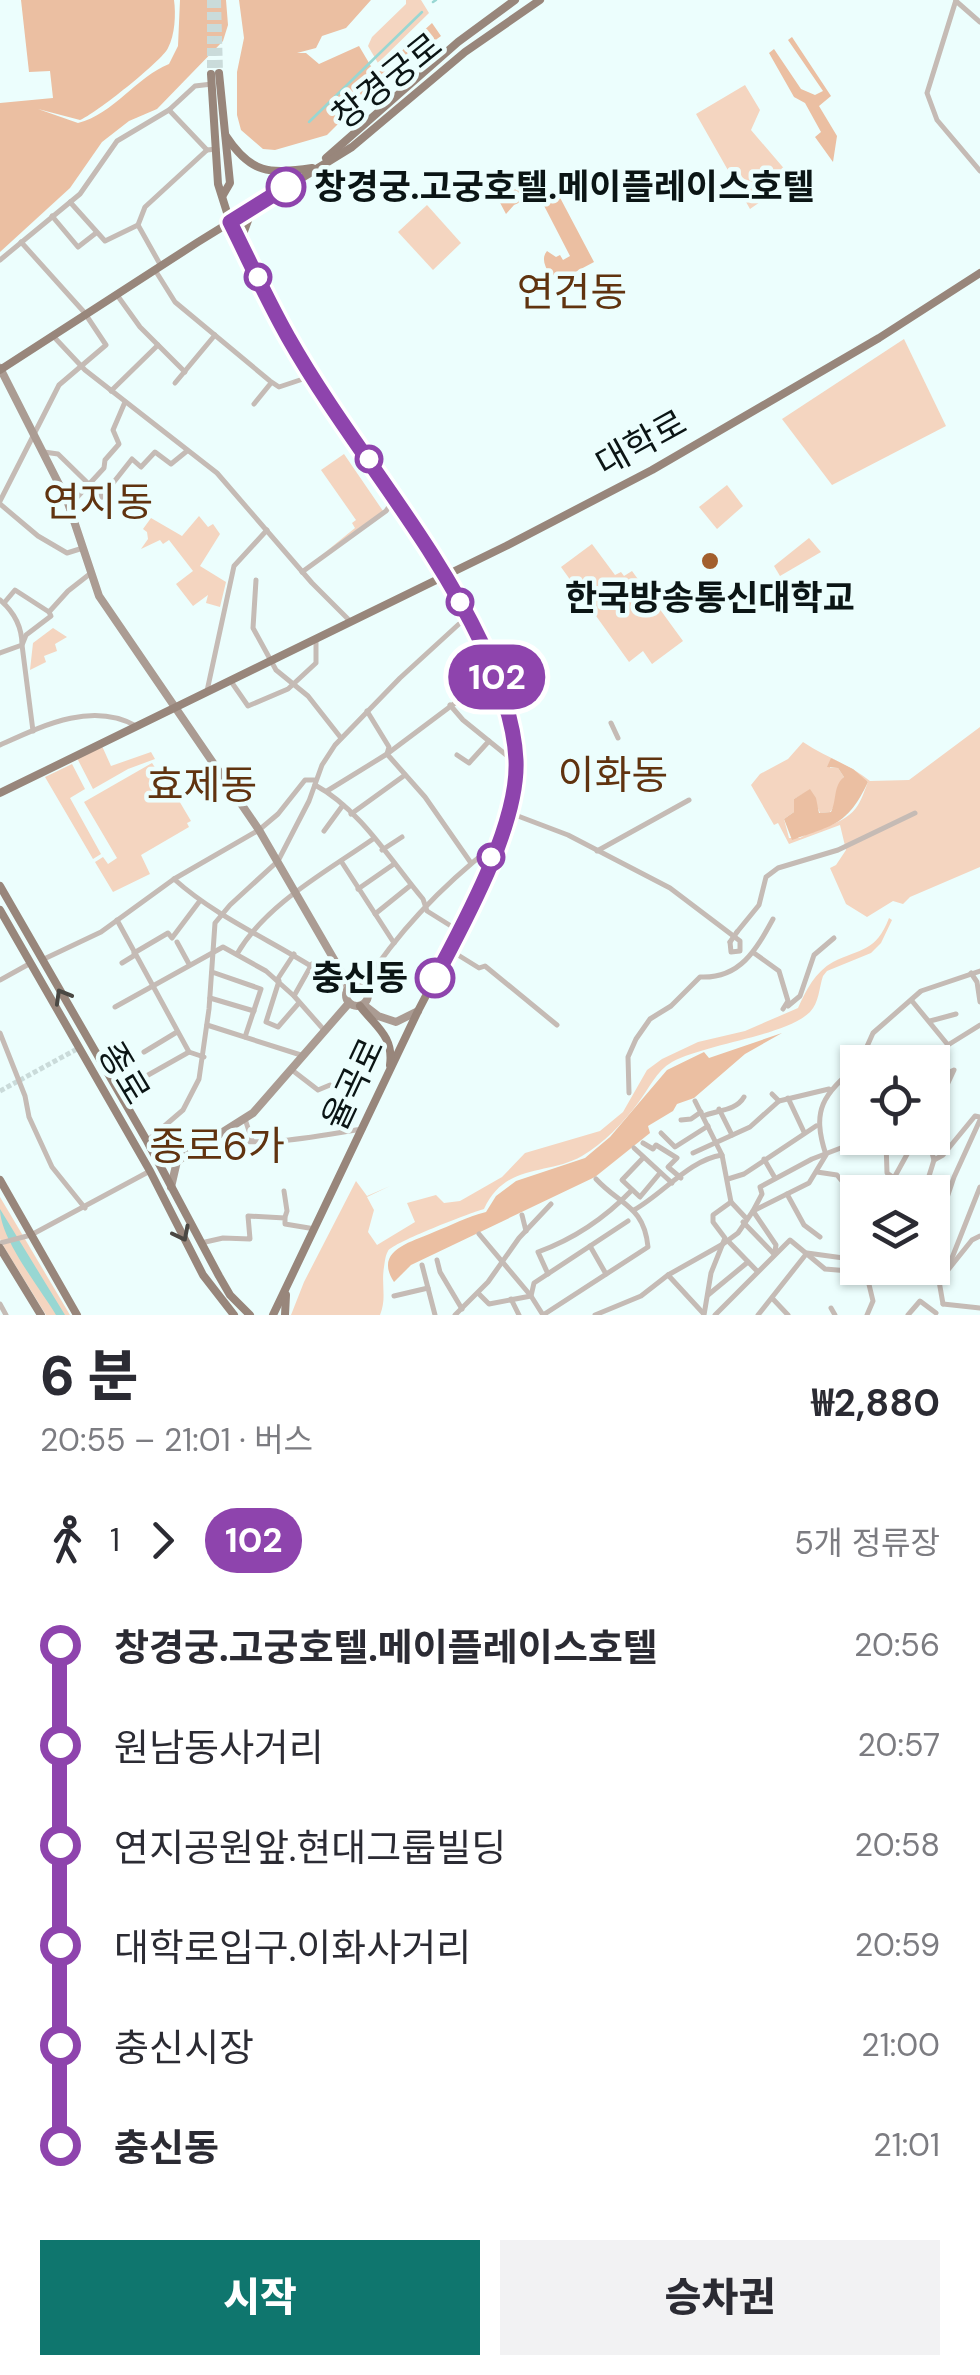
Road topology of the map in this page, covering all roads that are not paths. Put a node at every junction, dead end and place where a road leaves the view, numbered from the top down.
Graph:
1 (515, 0) edge
2 (540, 0) edge
3 (955, 0) edge
4 (980, 22) edge
5 (214, 77) junction
6 (168, 110) junction
7 (223, 130) junction
8 (217, 149) junction
9 (206, 150) junction
10 (316, 168) junction
11 (980, 171) edge
12 (224, 195) junction
13 (70, 202) junction
14 (253, 207) junction
15 (52, 216) junction
16 (230, 222) junction
17 (138, 225) junction
18 (96, 232) junction
19 (21, 242) junction
20 (240, 242) junction
21 (0, 260) edge
22 (158, 268) junction
23 (980, 273) edge
24 (117, 295) junction
25 (87, 315) junction
26 (215, 335) junction
27 (54, 336) junction
28 (158, 345) junction
29 (82, 366) junction
30 (0, 370) edge
31 (185, 372) junction
32 (312, 375) junction
33 (272, 382) junction
34 (175, 383) dead end
35 (111, 391) junction
36 (125, 402) junction
37 (254, 404) dead end
38 (34, 432) junction
39 (187, 451) junction
40 (44, 452) junction
41 (88, 485) junction
42 (3, 488) edge
43 (396, 498) junction
44 (0, 503) edge
45 (69, 506) junction
46 (267, 530) junction
47 (83, 548) junction
48 (302, 572) junction
49 (91, 574) junction
50 (444, 575) junction
51 (256, 580) dead end
52 (2, 602) edge
53 (49, 612) junction
54 (470, 620) junction
55 (351, 621) junction
56 (316, 638) junction
57 (22, 644) junction
58 (0, 653) edge
59 (271, 660) junction
60 (495, 673) junction
61 (230, 680) junction
62 (293, 684) junction
63 (207, 691) junction
64 (450, 705) junction
65 (175, 707) junction
66 (367, 711) junction
67 (611, 723) dead end
68 (136, 726) junction
69 (33, 732) junction
70 (340, 738) junction
71 (618, 738) dead end
72 (490, 741) junction
73 (0, 745) edge
74 (387, 754) junction
75 (457, 755) dead end
76 (516, 762) junction
77 (406, 775) junction
78 (315, 782) junction
79 (327, 791) junction
80 (0, 793) edge
81 (688, 800) dead end
82 (343, 805) junction
83 (510, 813) junction
84 (916, 813) dead end
85 (351, 814) junction
86 (259, 830) junction
87 (324, 831) dead end
88 (402, 837) dead end
89 (373, 839) junction
90 (497, 843) junction
91 (382, 850) junction
92 (596, 851) junction
93 (278, 862) junction
94 (341, 862) junction
95 (472, 863) junction
96 (394, 864) junction
97 (174, 879) junction
98 (411, 885) junction
99 (0, 886) edge
100 (358, 889) junction
101 (295, 894) junction
102 (199, 902) junction
103 (425, 908) junction
104 (0, 910) edge
105 (375, 914) junction
106 (221, 915) junction
107 (772, 918) dead end
108 (116, 919) junction
109 (252, 930) junction
110 (460, 931) junction
111 (834, 938) dead end
112 (177, 942) dead end
113 (395, 944) junction
114 (450, 950) junction
115 (213, 952) junction
116 (135, 954) junction
117 (237, 954) junction
118 (294, 954) junction
119 (754, 954) junction
120 (274, 960) dead end
121 (42, 961) junction
122 (122, 963) dead end
123 (29, 964) junction
124 (189, 964) junction
125 (312, 964) junction
126 (980, 971) edge
127 (212, 972) junction
128 (266, 972) junction
129 (971, 973) junction
130 (0, 980) edge
131 (278, 981) junction
132 (151, 986) junction
133 (363, 986) junction
134 (349, 988) junction
135 (806, 988) dead end
136 (294, 996) junction
137 (800, 996) junction
138 (210, 998) junction
139 (912, 1000) junction
140 (980, 1002) edge
141 (349, 1003) junction
142 (298, 1004) junction
143 (362, 1005) junction
144 (115, 1007) dead end
145 (254, 1011) junction
146 (418, 1011) junction
147 (956, 1014) dead end
148 (930, 1021) junction
149 (208, 1024) junction
150 (556, 1025) dead end
151 (980, 1025) edge
152 (324, 1030) junction
153 (177, 1032) junction
154 (0, 1034) edge
155 (245, 1037) junction
156 (869, 1045) edge
157 (144, 1052) dead end
158 (189, 1052) junction
159 (204, 1056) junction
160 (304, 1056) junction
161 (292, 1070) junction
162 (386, 1080) junction
163 (840, 1081) edge
164 (330, 1085) dead end
165 (830, 1089) junction
166 (118, 1092) junction
167 (630, 1092) dead end
168 (772, 1094) dead end
169 (744, 1097) dead end
170 (788, 1098) junction
171 (695, 1101) dead end
172 (779, 1102) junction
173 (719, 1109) junction
174 (702, 1114) junction
175 (980, 1118) edge
176 (245, 1119) junction
177 (681, 1120) dead end
178 (708, 1126) junction
179 (816, 1126) junction
180 (362, 1129) junction
181 (805, 1132) junction
182 (661, 1133) dead end
183 (219, 1134) junction
184 (732, 1135) junction
185 (252, 1140) junction
186 (146, 1142) junction
187 (716, 1142) junction
188 (643, 1143) dead end
189 (634, 1148) dead end
190 (840, 1149) edge
191 (694, 1153) dead end
192 (154, 1154) junction
193 (826, 1154) junction
194 (933, 1155) edge
195 (722, 1156) junction
196 (643, 1158) junction
197 (764, 1158) junction
198 (934, 1160) junction
199 (176, 1161) junction
200 (150, 1172) junction
201 (817, 1172) junction
202 (660, 1173) junction
203 (929, 1175) edge
204 (681, 1178) junction
205 (840, 1178) edge
206 (596, 1179) dead end
207 (728, 1179) junction
208 (776, 1179) junction
209 (0, 1180) edge
210 (672, 1184) junction
211 (171, 1187) junction
212 (980, 1187) edge
213 (950, 1188) edge
214 (632, 1190) junction
215 (284, 1191) dead end
216 (787, 1194) junction
217 (621, 1201) junction
218 (731, 1202) junction
219 (551, 1204) dead end
220 (85, 1208) junction
221 (634, 1210) junction
222 (753, 1211) junction
223 (522, 1215) dead end
224 (285, 1218) junction
225 (744, 1220) junction
226 (628, 1221) dead end
227 (315, 1229) junction
228 (526, 1231) junction
229 (480, 1234) dead end
230 (28, 1236) junction
231 (980, 1236) edge
232 (820, 1238) dead end
233 (726, 1242) junction
234 (201, 1243) junction
235 (1, 1245) edge
236 (590, 1246) junction
237 (774, 1254) junction
238 (807, 1254) junction
239 (840, 1258) edge
240 (437, 1260) dead end
241 (502, 1261) junction
242 (748, 1262) junction
243 (950, 1263) edge
244 (422, 1265) dead end
245 (950, 1266) edge
246 (840, 1270) edge
247 (758, 1271) junction
248 (548, 1274) junction
249 (668, 1274) junction
250 (606, 1275) junction
251 (871, 1285) edge
252 (940, 1285) edge
253 (287, 1287) junction
254 (428, 1288) junction
255 (478, 1293) junction
256 (394, 1296) dead end
257 (531, 1296) junction
258 (707, 1296) junction
259 (511, 1298) junction
260 (772, 1298) junction
261 (0, 1304) edge
262 (942, 1304) junction
263 (980, 1308) edge
264 (462, 1309) junction
265 (935, 1314) edge
266 (6, 1315) edge
267 (40, 1315) edge
268 (78, 1315) edge
269 (232, 1315) edge
270 (250, 1315) edge
271 (273, 1315) edge
272 (285, 1315) edge
273 (435, 1315) edge
274 (455, 1315) edge
275 (518, 1315) edge
276 (543, 1315) edge
277 (595, 1315) edge
278 (704, 1315) edge
279 (714, 1315) edge
280 (758, 1315) edge
281 (788, 1315) edge
282 (867, 1315) edge
283 (908, 1315) edge

1 - 10 main road, 창경궁로
2 - 10 main road, 창경궁로
3 - 4 street
3 - 11 street
5 - 6 street
5 - 7 main road, 율곡로
5 - 8 main road, 율곡로
6 - 9 street
6 - 13 street
7 - 10 main road
7 - 12 main road, 율곡로
8 - 9 street
8 - 12 main road, 율곡로
9 - 17 street
10 - 14 main road, 창경궁로
12 - 16 main road, 율곡로
13 - 15 street
13 - 18 street
14 - 16 main road, 창경궁로
14 - 20 main road
15 - 18 street
15 - 19 street
16 - 20 main road, 율곡로
16 - 22 main road, 창경궁로
17 - 18 street
17 - 22 street
19 - 21 street
19 - 25 street
20 - 32 main road, 율곡로
22 - 24 main road, 창경궁로
22 - 26 street
23 - 50 main road, 대학로
24 - 25 main road, 창경궁로
24 - 28 street
25 - 27 main road, 창경궁로
25 - 29 street
26 - 31 street
26 - 33 street
27 - 29 street
27 - 30 main road, 창경궁로
28 - 31 street
28 - 35 street
29 - 35 street
29 - 38 street
30 - 38 street
31 - 34 street
32 - 33 street
32 - 43 main road, 율곡로
33 - 37 street
35 - 36 street
36 - 39 street
36 - 41 street
38 - 40 street
38 - 42 street
39 - 41 street
39 - 46 street
40 - 41 street
40 - 45 street
41 - 45 street
42 - 44 street
43 - 48 street
43 - 50 main road, 율곡로
44 - 47 street
45 - 47 street
46 - 48 street
46 - 63 street
47 - 49 street
48 - 55 street
49 - 53 street
49 - 65 street
50 - 54 main road, 율곡로
50 - 55 main road, 대학로
51 - 59 street
52 - 53 street
52 - 57 street
53 - 57 street
54 - 60 main road, 율곡로
54 - 66 street
55 - 56 main road, 대학로
56 - 59 main road, 대학로
56 - 62 street
57 - 58 street
57 - 69 street
59 - 61 main road, 대학로
59 - 62 street
60 - 64 street
60 - 76 main road, 율곡로
61 - 62 street
61 - 63 main road, 대학로
62 - 70 street
63 - 65 main road, 대학로
64 - 72 street
64 - 74 street
65 - 68 main road, 대학로
65 - 86 street
66 - 70 street
66 - 74 street
67 - 71 street
68 - 69 street
68 - 80 main road, 대학로
69 - 73 street
70 - 78 street
72 - 75 street
72 - 76 street
74 - 77 street
74 - 79 street
76 - 83 main road, 율곡로
77 - 85 street
77 - 95 street
78 - 79 street
78 - 86 street
78 - 93 street
79 - 82 street
81 - 92 street
82 - 85 street
82 - 87 street
83 - 90 main road, 율곡로
83 - 92 street
84 - 92 street, bridge
85 - 89 street
86 - 93 street
86 - 97 street
88 - 91 street
89 - 91 street
89 - 94 street
90 - 95 street
90 - 110 main road, 율곡로
91 - 96 street
93 - 101 street
93 - 106 street
94 - 100 street
94 - 101 street
95 - 103 street
96 - 98 street
96 - 100 street
97 - 102 street
97 - 108 street
98 - 103 street
98 - 105 street
99 - 121 main road, 종로
100 - 105 street
101 - 109 street
101 - 134 street
102 - 106 street
102 - 116 street
103 - 110 street
103 - 113 street
104 - 123 main road, 종로
105 - 113 street
106 - 109 street
106 - 115 street
107 - 119 street
108 - 116 street
108 - 121 street
109 - 117 street
109 - 118 street
110 - 114 main road, 율곡로
111 - 137 street
112 - 124 street
113 - 133 street
114 - 146 main road, 율곡로
114 - 150 street
115 - 117 street
115 - 124 street
115 - 127 street
116 - 122 street
116 - 132 street
117 - 128 street
118 - 125 street
118 - 131 street
119 - 137 street
119 - 167 street
120 - 128 street
166 -> 121 main road, 종로
123 - 130 street
123 - 200 main road, 종로
124 - 132 street
125 - 134 street
125 - 136 street
126 - 129 street
127 - 138 street
127 - 145 street
128 - 131 street
129 - 139 street
129 - 140 street
131 - 136 street
131 - 142 street
132 - 144 street
132 - 153 street
133 - 134 street
133 - 143 street
134 - 141 street
135 - 137 street
136 - 142 street
138 - 145 street
138 - 149 street
139 - 148 street
139 - 156 street
141 - 143 street
141 - 152 street
142 - 152 street
143 - 146 street
143 - 162 main road
145 - 155 street
146 - 162 main road, 율곡로
147 - 148 street
148 - 151 street
149 - 155 street
149 - 159 street
152 - 160 street
153 - 157 street
153 - 158 street
154 - 220 street
155 - 160 street
158 - 159 street
158 - 166 street, 종로
159 - 186 street
160 - 161 street
161 - 164 street
161 - 176 street
162 - 180 main road, 율곡로
163 - 165 street
165 - 170 street
165 - 179 street
166 - 186 main road, 종로
168 - 172 street
169 - 173 street
170 - 172 street
170 - 181 street
171 - 174 street
172 - 184 street
173 - 174 street
173 - 184 street
174 - 177 street
174 - 178 street
175 - 198 street
175 - 213 street
176 - 183 street
176 - 185 street
178 - 182 street
178 - 187 street
179 - 181 street
179 - 193 street
180 - 185 street
180 - 227 main road, 율곡로
181 - 197 street
183 - 185 street
183 - 199 street
184 - 187 street
186 - 192 main road, 종로
187 - 191 street
187 - 195 street
188 - 204 street
189 - 196 street
190 - 193 street
192 - 199 main road
192 - 211 main road, 종로
193 - 201 street
193 - 208 street
194 - 198 street
195 - 204 street
195 - 207 street
196 - 202 street
196 - 214 street
197 - 207 street
197 - 208 street
198 - 203 street
199 - 211 street
200 - 220 street
200 -> 269 main road, 종로
201 - 205 street
201 - 216 street
202 - 210 street
202 - 214 street
204 - 210 street
206 - 217 street
207 - 218 street
208 - 222 street
209 - 230 main road
210 - 221 street
211 - 234 main road, 종로
212 - 243 street
214 - 217 street
215 - 224 street
216 - 222 street
216 - 232 street
217 - 221 street
217 - 248 street
218 - 225 street
218 - 233 street
219 - 228 street
220 - 230 street
221 - 250 street
222 - 225 street
222 - 237 street
223 - 228 street
224 - 227 street
224 - 234 street
225 - 233 street
225 - 237 street
226 - 236 street
227 - 253 main road, 율곡로
228 - 241 street
229 - 241 street
230 - 235 street
230 - 268 main road
231 - 245 street
233 - 242 street
233 - 249 street
233 - 258 street
234 - 270 main road, 종로
235 - 267 main road
236 - 248 street
236 - 250 street
237 - 238 street
237 - 247 street
238 - 239 street
238 - 246 street
238 - 260 street
240 - 264 street
241 - 255 street
241 - 257 street
242 - 247 street
242 - 258 street
244 - 254 street
247 - 279 street
248 - 257 street
249 - 277 street
249 - 278 street
250 - 276 street
251 - 282 street
252 - 262 street
253 - 271 main road, 율곡로
253 - 272 main road
254 - 256 street
254 - 273 street
255 - 259 street
255 - 264 street
257 - 259 street
257 - 276 street
258 - 278 street
259 - 275 street
260 - 280 street
260 - 281 street
261 - 266 street
262 - 263 street
262 - 265 street
264 - 274 street
265 - 283 street

